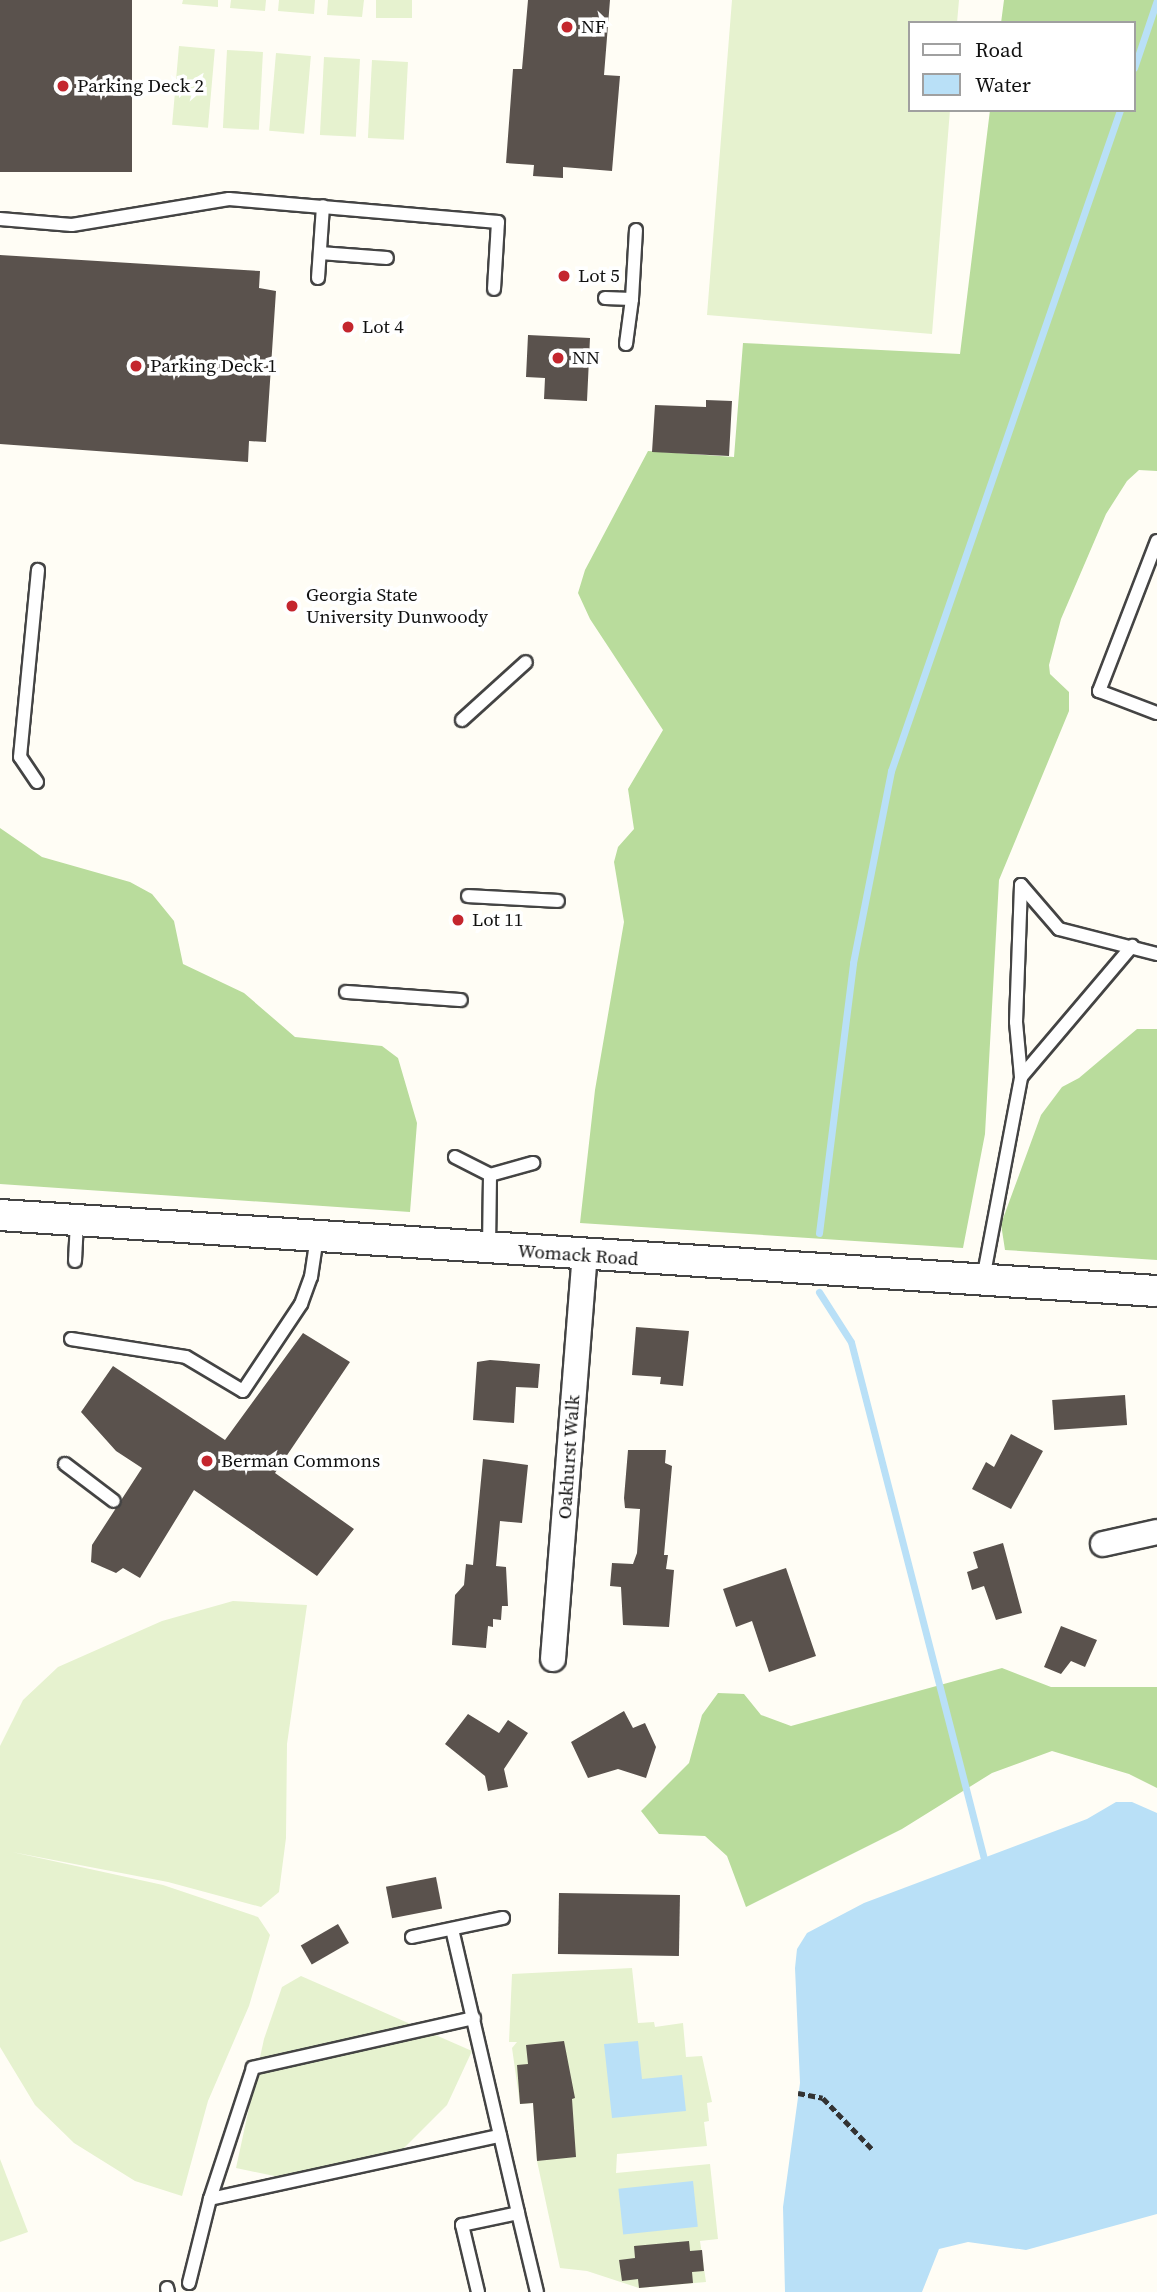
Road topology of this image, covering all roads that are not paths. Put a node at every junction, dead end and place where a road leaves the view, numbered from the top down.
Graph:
1 (323, 206) junction
2 (0, 219) edge
3 (636, 230) dead end
4 (320, 253) junction
5 (387, 258) dead end
6 (318, 278) dead end
7 (494, 289) dead end
8 (605, 298) dead end
9 (632, 299) junction
10 (626, 344) dead end
11 (1157, 541) edge
12 (38, 570) dead end
13 (526, 662) dead end
14 (1157, 713) edge
15 (462, 720) dead end
16 (37, 782) dead end
17 (468, 896) dead end
18 (558, 901) dead end
19 (1132, 946) junction
20 (1157, 954) edge
21 (346, 992) dead end
22 (461, 1000) dead end
23 (1021, 1077) junction
24 (455, 1157) dead end
25 (533, 1163) dead end
26 (490, 1175) junction
27 (0, 1215) edge
28 (77, 1220) junction
29 (317, 1236) junction
30 (489, 1248) junction
31 (585, 1255) junction
32 (75, 1261) dead end
33 (982, 1281) junction
34 (1157, 1291) edge
35 (71, 1339) dead end
36 (65, 1464) dead end
37 (114, 1500) dead end
38 (1157, 1532) edge
39 (1103, 1544) dead end
40 (553, 1659) dead end
41 (503, 1918) dead end
42 (453, 1929) junction
43 (412, 1937) dead end
44 (474, 2018) junction
45 (500, 2136) junction
46 (210, 2199) junction
47 (518, 2213) junction
48 (189, 2283) dead end
49 (478, 2292) edge
50 (537, 2292) edge

1 - 2 lane
1 - 4 lane
1 - 7 lane
3 - 9 lane
4 - 5 lane
4 - 6 lane
8 - 9 lane
9 - 10 lane
11 - 14 lane
12 - 16 lane
13 - 15 lane
17 - 18 lane
19 - 20 lane
19 - 23 lane
19 - 23 lane
21 - 22 lane
23 - 33 lane
24 - 26 lane
25 - 26 lane
26 - 30 lane
27 - 28 street, Womack Road
28 - 29 street, Womack Road
28 - 32 lane
29 - 30 street, Womack Road
29 - 35 lane
30 - 31 street, Womack Road
31 - 33 street, Womack Road
31 - 40 street, Oakhurst Walk
33 - 34 street, Womack Road
36 - 37 lane
38 - 39 street
41 - 42 lane
42 - 43 lane
42 - 44 lane
44 - 45 lane
44 - 46 lane
45 - 46 lane
45 - 47 lane
46 - 48 lane
47 - 49 lane
47 - 50 lane

